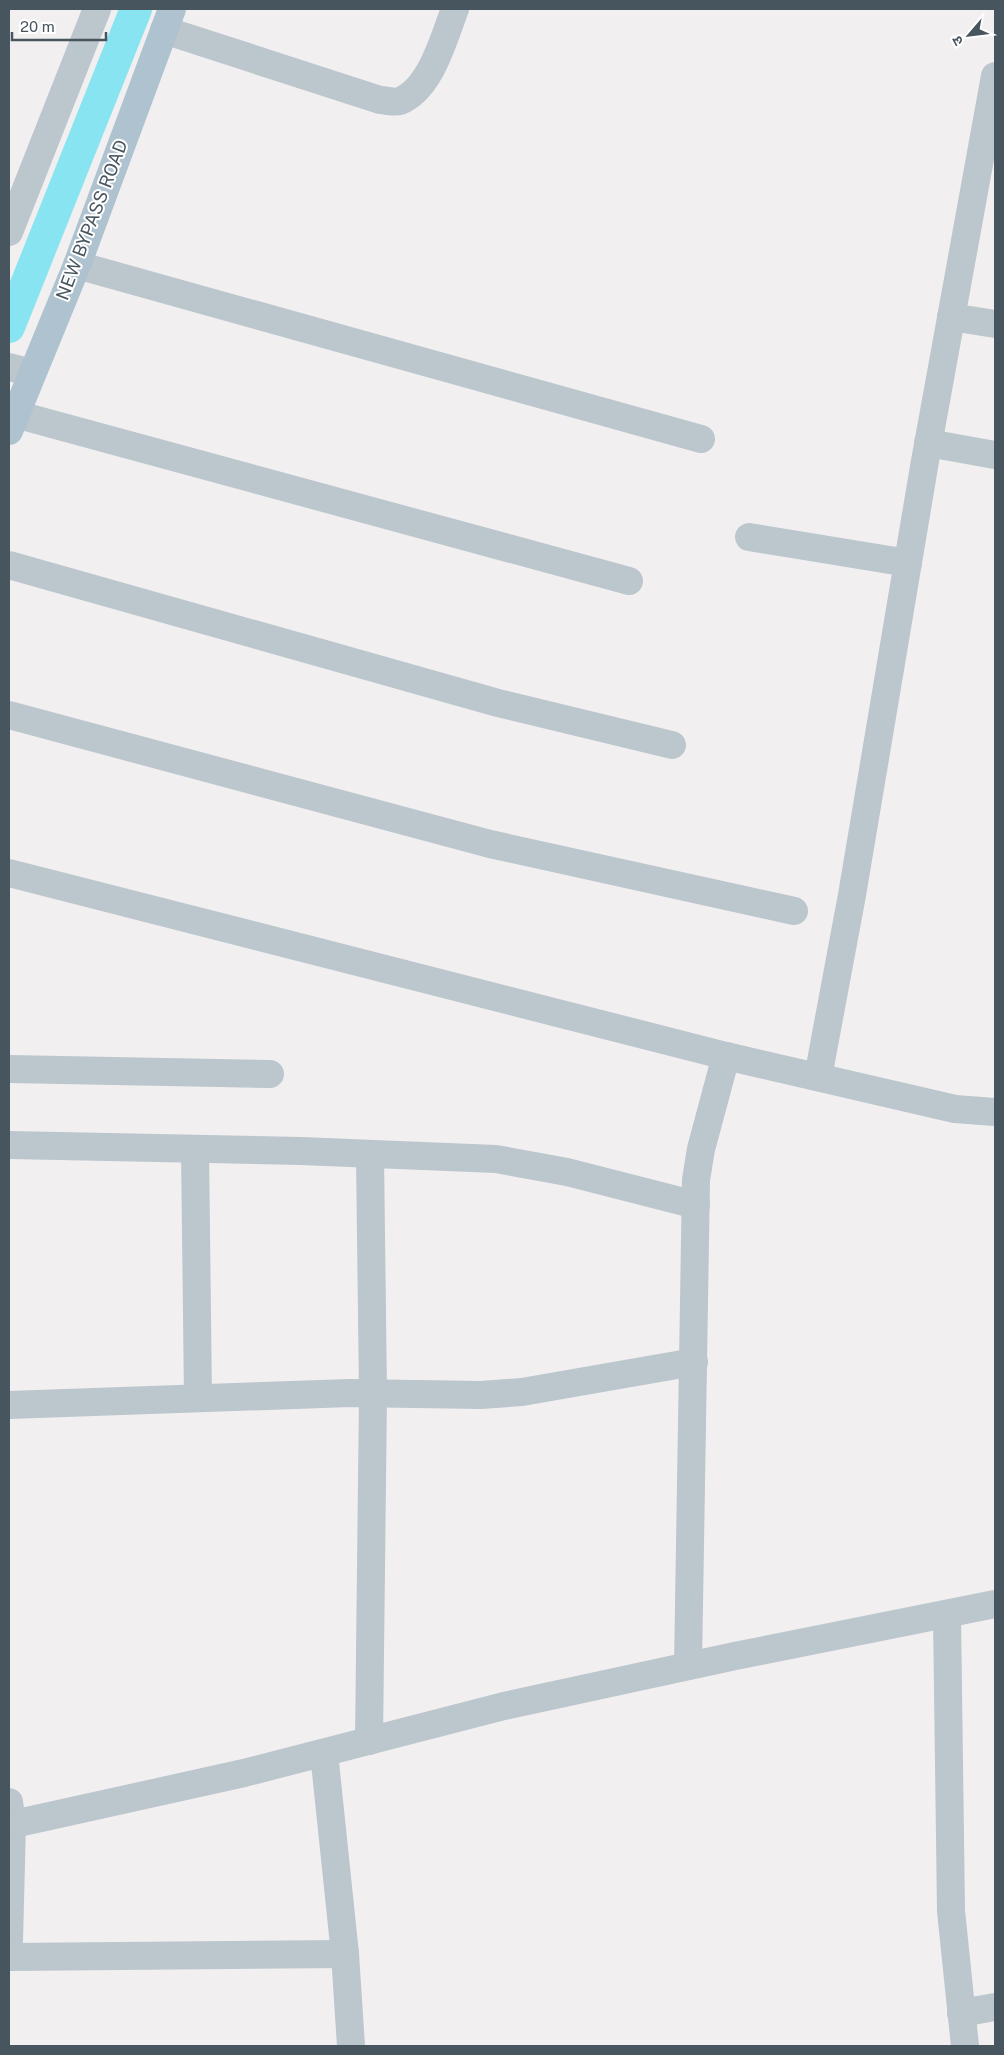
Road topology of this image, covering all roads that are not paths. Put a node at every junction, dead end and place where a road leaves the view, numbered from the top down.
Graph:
1 (97, 9) edge
2 (455, 9) edge
3 (168, 19) edge
4 (995, 76) edge
5 (986, 180) edge
6 (9, 232) edge
7 (77, 265) junction
8 (951, 317) junction
9 (995, 324) edge
10 (20, 370) edge
11 (12, 422) edge
12 (701, 439) dead end
13 (928, 442) junction
14 (995, 456) edge
15 (749, 536) dead end
16 (908, 563) junction
17 (9, 565) edge
18 (629, 581) dead end
19 (9, 715) edge
20 (672, 744) dead end
21 (9, 873) edge
22 (794, 911) dead end
23 (726, 1056) junction
24 (9, 1069) edge
25 (270, 1074) dead end
26 (818, 1077) junction
27 (995, 1112) edge
28 (9, 1145) edge
29 (194, 1149) junction
30 (370, 1155) junction
31 (696, 1205) junction
32 (694, 1362) junction
33 (373, 1394) junction
34 (198, 1398) junction
35 (9, 1405) edge
36 (995, 1604) edge
37 (947, 1615) junction
38 (688, 1666) junction
39 (369, 1741) junction
40 (324, 1753) junction
41 (10, 1817) edge
42 (9, 1942) edge
43 (345, 1954) junction
44 (9, 1957) edge
45 (995, 2007) edge
46 (961, 2013) junction
47 (351, 2046) edge
48 (965, 2046) edge

1 - 6 street
2 - 3 street
3 - 7 main road, NEW BYPASS ROAD
4 - 5 street
5 - 8 street
7 - 10 main road, NEW BYPASS ROAD
7 - 12 street
8 - 9 street
8 - 13 street
10 - 11 main road, NEW BYPASS ROAD
11 - 18 street
13 - 14 street
13 - 16 street
15 - 16 street
16 - 26 street
17 - 20 street
19 - 22 street
21 - 23 street
23 - 26 street
23 - 31 street
24 - 25 street
26 - 27 street
28 - 29 street
29 - 30 street
29 - 34 street
30 - 31 street
30 - 33 street
31 - 32 street
32 - 33 street
32 - 38 street
33 - 34 street
33 - 39 street
34 - 35 street
36 - 37 street
37 - 38 street
37 - 46 street
38 - 39 street
39 - 40 street
40 - 41 street
40 - 43 street
41 - 42 street
43 - 44 street
43 - 47 street
45 - 46 street
46 - 48 street

